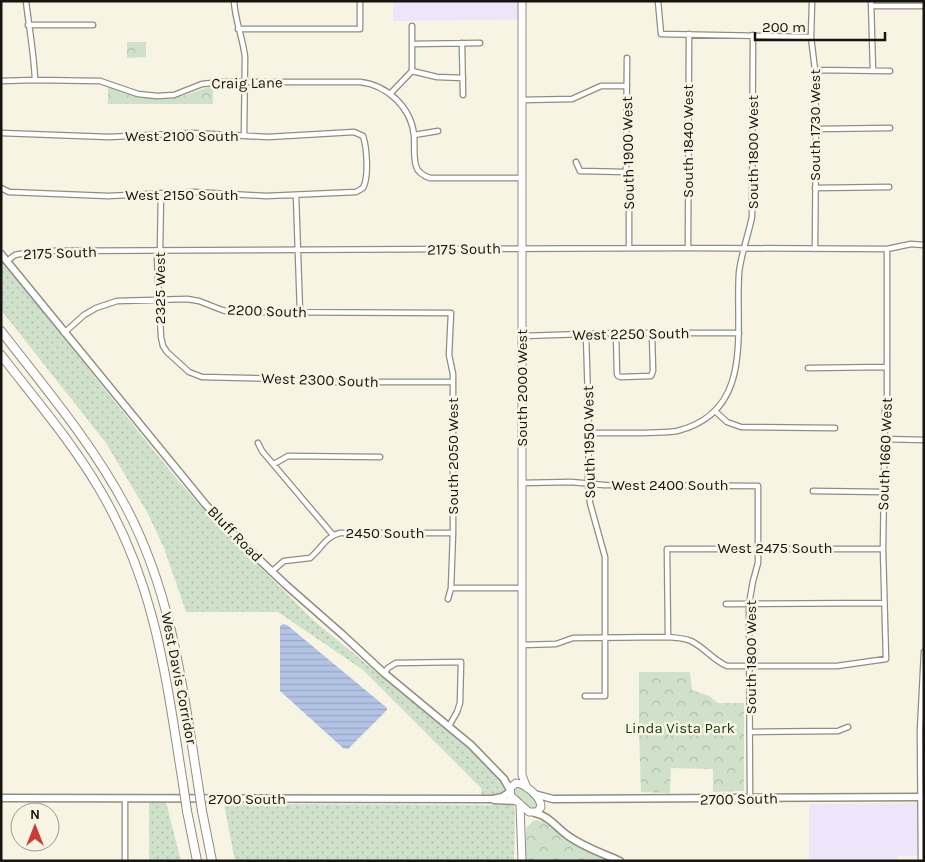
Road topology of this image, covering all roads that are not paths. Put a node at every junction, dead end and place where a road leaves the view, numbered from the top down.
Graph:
1 (26, 1) edge
2 (234, 1) edge
3 (360, 1) edge
4 (522, 1) edge
5 (658, 1) edge
6 (812, 1) edge
7 (871, 4) edge
8 (924, 6) edge
9 (28, 24) junction
10 (93, 25) dead end
11 (412, 26) dead end
12 (238, 29) junction
13 (689, 34) junction
14 (753, 35) junction
15 (811, 36) junction
16 (462, 43) junction
17 (480, 43) dead end
18 (412, 44) junction
19 (627, 58) dead end
20 (815, 70) junction
21 (873, 70) junction
22 (890, 70) dead end
23 (412, 71) junction
24 (463, 78) junction
25 (35, 80) junction
26 (1, 81) edge
27 (245, 82) junction
28 (627, 86) junction
29 (390, 94) junction
30 (463, 96) dead end
31 (522, 100) junction
32 (890, 128) dead end
33 (816, 129) junction
34 (438, 132) dead end
35 (1, 133) edge
36 (414, 135) junction
37 (244, 136) junction
38 (576, 162) dead end
39 (626, 172) junction
40 (522, 178) junction
41 (888, 187) dead end
42 (1, 188) edge
43 (363, 188) joint
44 (815, 188) junction
45 (161, 193) junction
46 (296, 195) junction
47 (924, 245) edge
48 (630, 248) junction
49 (688, 248) junction
50 (523, 249) junction
51 (744, 249) junction
52 (815, 249) junction
53 (887, 249) junction
54 (160, 251) junction
55 (299, 251) junction
56 (1, 254) edge
57 (7, 261) junction
58 (158, 301) junction
59 (300, 312) junction
60 (451, 313) joint
61 (1, 331) edge
62 (64, 332) junction
63 (652, 332) junction
64 (616, 333) junction
65 (740, 333) junction
66 (586, 334) junction
67 (522, 336) junction
68 (1, 355) edge
69 (887, 367) junction
70 (808, 368) dead end
71 (188, 372) joint
72 (453, 382) junction
73 (715, 411) junction
74 (835, 428) dead end
75 (589, 433) junction
76 (885, 440) junction
77 (924, 440) edge
78 (258, 443) dead end
79 (380, 457) dead end
80 (274, 464) junction
81 (522, 483) junction
82 (588, 484) junction
83 (758, 486) joint
84 (813, 491) dead end
85 (884, 492) junction
86 (453, 533) junction
87 (333, 535) junction
88 (759, 548) junction
89 (883, 549) junction
90 (271, 572) junction
91 (451, 588) junction
92 (522, 588) junction
93 (448, 599) dead end
94 (884, 603) junction
95 (726, 604) dead end
96 (750, 604) junction
97 (605, 637) junction
98 (668, 637) junction
99 (522, 645) junction
100 (924, 652) edge
101 (751, 666) junction
102 (384, 673) junction
103 (585, 696) dead end
104 (449, 726) junction
105 (848, 727) dead end
106 (922, 730) edge
107 (751, 732) junction
108 (522, 774) junction
109 (513, 787) junction
110 (527, 788) junction
111 (533, 794) junction
112 (922, 797) edge
113 (1, 798) edge
114 (125, 798) junction
115 (493, 799) junction
116 (553, 799) junction
117 (750, 799) junction
118 (518, 803) junction
119 (541, 806) junction
120 (534, 813) junction
121 (549, 819) junction
122 (522, 830) junction
123 (125, 861) edge
124 (197, 861) edge
125 (212, 861) edge
126 (522, 861) edge
127 (620, 861) edge
128 (921, 861) edge

1 - 9 street
2 - 12 street
3 - 12 street
4 - 31 main road, South 2000 West
5 - 13 street
6 - 15 street, South 1730 West
7 - 8 street
7 - 21 street
9 - 10 street
9 - 25 street
11 - 18 street
12 - 27 street
13 - 14 street
13 - 49 street, South 1840 West
14 - 15 street
14 - 51 street, South 1800 West
15 - 20 street, South 1730 West
16 - 17 street
16 - 18 street
16 - 24 street
18 - 23 street
19 - 28 street, South 1900 West
20 - 21 street
20 - 33 street, South 1730 West
21 - 22 street
23 - 24 street
23 - 29 street
24 - 30 street
25 - 26 street, Craig Lane
25 - 27 street, Craig Lane
27 - 29 street, Craig Lane
27 - 37 street
28 - 31 street
28 - 39 street, South 1900 West
29 - 36 street
31 - 40 main road, South 2000 West
32 - 33 street
33 - 44 street, South 1730 West
34 - 36 street
35 - 37 street, West 2100 South
36 - 40 street
37 - 43 street, West 2100 South
38 - 39 street
39 - 48 street, South 1900 West
40 - 50 main road, South 2000 West
41 - 44 street
42 - 45 street, West 2150 South
43 - 46 street, West 2150 South
44 - 52 street, South 1730 West
45 - 46 street, West 2150 South
45 - 54 street, 2325 West
46 - 55 street
47 - 53 street, 2175 South
48 - 49 street, 2175 South
48 - 50 street, 2175 South
49 - 51 street, 2175 South
50 - 55 street, 2175 South
50 - 67 main road, South 2000 West
51 - 52 street, 2175 South
51 - 65 street, South 1800 West
52 - 53 street, 2175 South
53 - 69 street, South 1660 West
54 - 55 street, 2175 South
54 - 57 street, 2175 South
54 - 58 street, 2325 West
55 - 59 street
56 - 57 street, Bluff Road
57 - 62 street, Bluff Road
58 - 59 street, 2200 South
58 - 62 street, 2200 South
58 - 71 street, 2325 West
59 - 60 street, 2200 South
60 - 72 street, South 2050 West
61 - 125 highway, West Davis Corridor, bridge
62 - 90 street, Bluff Road
63 - 64 street, West 2250 South
63 - 64 street
63 - 65 street, West 2250 South
64 - 66 street, West 2250 South
65 - 73 street, South 1800 West
66 - 67 street, West 2250 South
66 - 75 street, South 1950 West
67 - 81 main road, South 2000 West
68 - 124 highway, West Davis Corridor, bridge
69 - 70 street
69 - 76 street, South 1660 West
71 - 72 street, West 2300 South
72 - 86 street, South 2050 West
73 - 74 street
73 - 75 street
75 - 82 street, South 1950 West
76 - 77 street
76 - 85 street, South 1660 West
78 - 80 street
79 - 80 street
80 - 87 street
81 - 82 street, West 2400 South
81 - 92 main road, South 2000 West
82 - 83 street, West 2400 South
82 - 97 street, South 1950 West
83 - 88 street, South 1800 West
84 - 85 street
85 - 89 street, South 1660 West
86 - 87 street, 2450 South
86 - 91 street, South 2050 West
87 - 90 street, 2450 South
88 - 89 street, West 2475 South
88 - 96 street, South 1800 West
88 - 98 street, West 2475 South
89 - 94 street, South 1660 West
90 - 102 street, Bluff Road
91 - 92 street
91 - 93 street, South 2050 West
92 - 99 main road, South 2000 West
94 - 96 street
94 - 101 street, South 1660 West
95 - 96 street
96 - 101 street, South 1800 West
97 - 98 street
97 - 99 street
97 - 103 street, South 1950 West
98 - 101 street
99 - 108 main road, South 2000 West
100 - 106 street
101 - 107 street, South 1800 West
102 - 104 street, Bluff Road
102 - 104 street
104 - 109 street, Bluff Road
105 - 107 street
106 - 112 street
107 - 117 street, South 1800 West
108 - 109 main road
108 - 110 main road, South 2000 West
109 - 110 main road
109 - 115 street
109 - 118 main road
110 - 111 main road
111 - 116 street, 2700 South
111 - 119 main road
112 - 117 street, 2700 South
112 - 128 street
113 - 114 street, 2700 South
114 - 115 street, 2700 South
114 - 123 street
115 - 118 street, 2700 South
116 - 117 street, 2700 South
116 - 119 street, 2700 South
118 - 120 main road
118 - 122 main road
119 - 120 main road
119 - 121 street
120 - 121 street
120 - 122 main road
121 - 127 street
122 - 126 main road

